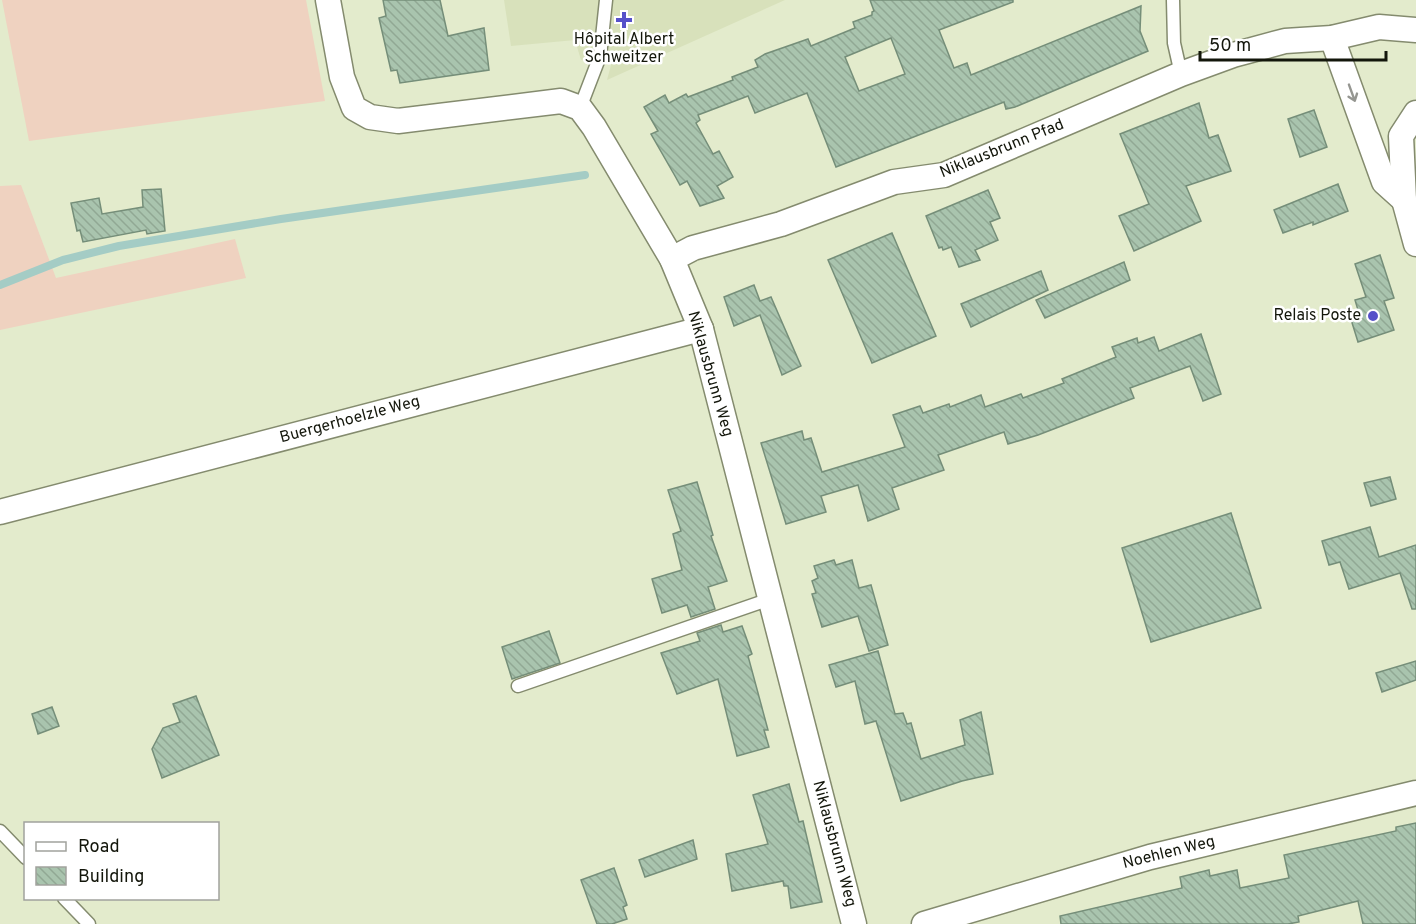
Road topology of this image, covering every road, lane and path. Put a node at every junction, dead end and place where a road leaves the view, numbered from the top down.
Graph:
1 (328, 0) edge
2 (606, 0) edge
3 (1173, 0) edge
4 (1416, 30) edge
5 (1332, 38) junction
6 (1181, 74) junction
7 (580, 108) junction
8 (1416, 113) edge
9 (1367, 133) junction
10 (1401, 136) junction
11 (1404, 201) junction
12 (1416, 244) edge
13 (672, 260) junction
14 (701, 329) junction
15 (0, 512) edge
16 (771, 598) junction
17 (518, 686) dead end
18 (1416, 793) edge
19 (0, 831) edge
20 (24, 856) edge
21 (66, 900) edge
22 (88, 924) edge
23 (854, 924) edge
24 (924, 924) edge

1 - 7 street
2 - 7 lane
3 - 6 lane
4 - 5 street, Niklausbrunn Pfad
5 - 6 street, Niklausbrunn Pfad
5 -> 9 street
6 - 13 street, Niklausbrunn Pfad
7 - 13 street, Niklausbrunn Weg
8 - 10 street
9 - 10 street
9 - 11 street
10 - 11 street
11 - 12 street
13 - 14 street, Niklausbrunn Weg
14 - 15 street, Buergerhoelzle Weg
14 - 16 street, Niklausbrunn Weg
16 - 17 lane
16 - 23 street, Niklausbrunn Weg
18 - 24 street, Noehlen Weg
19 - 20 lane
21 - 22 lane

